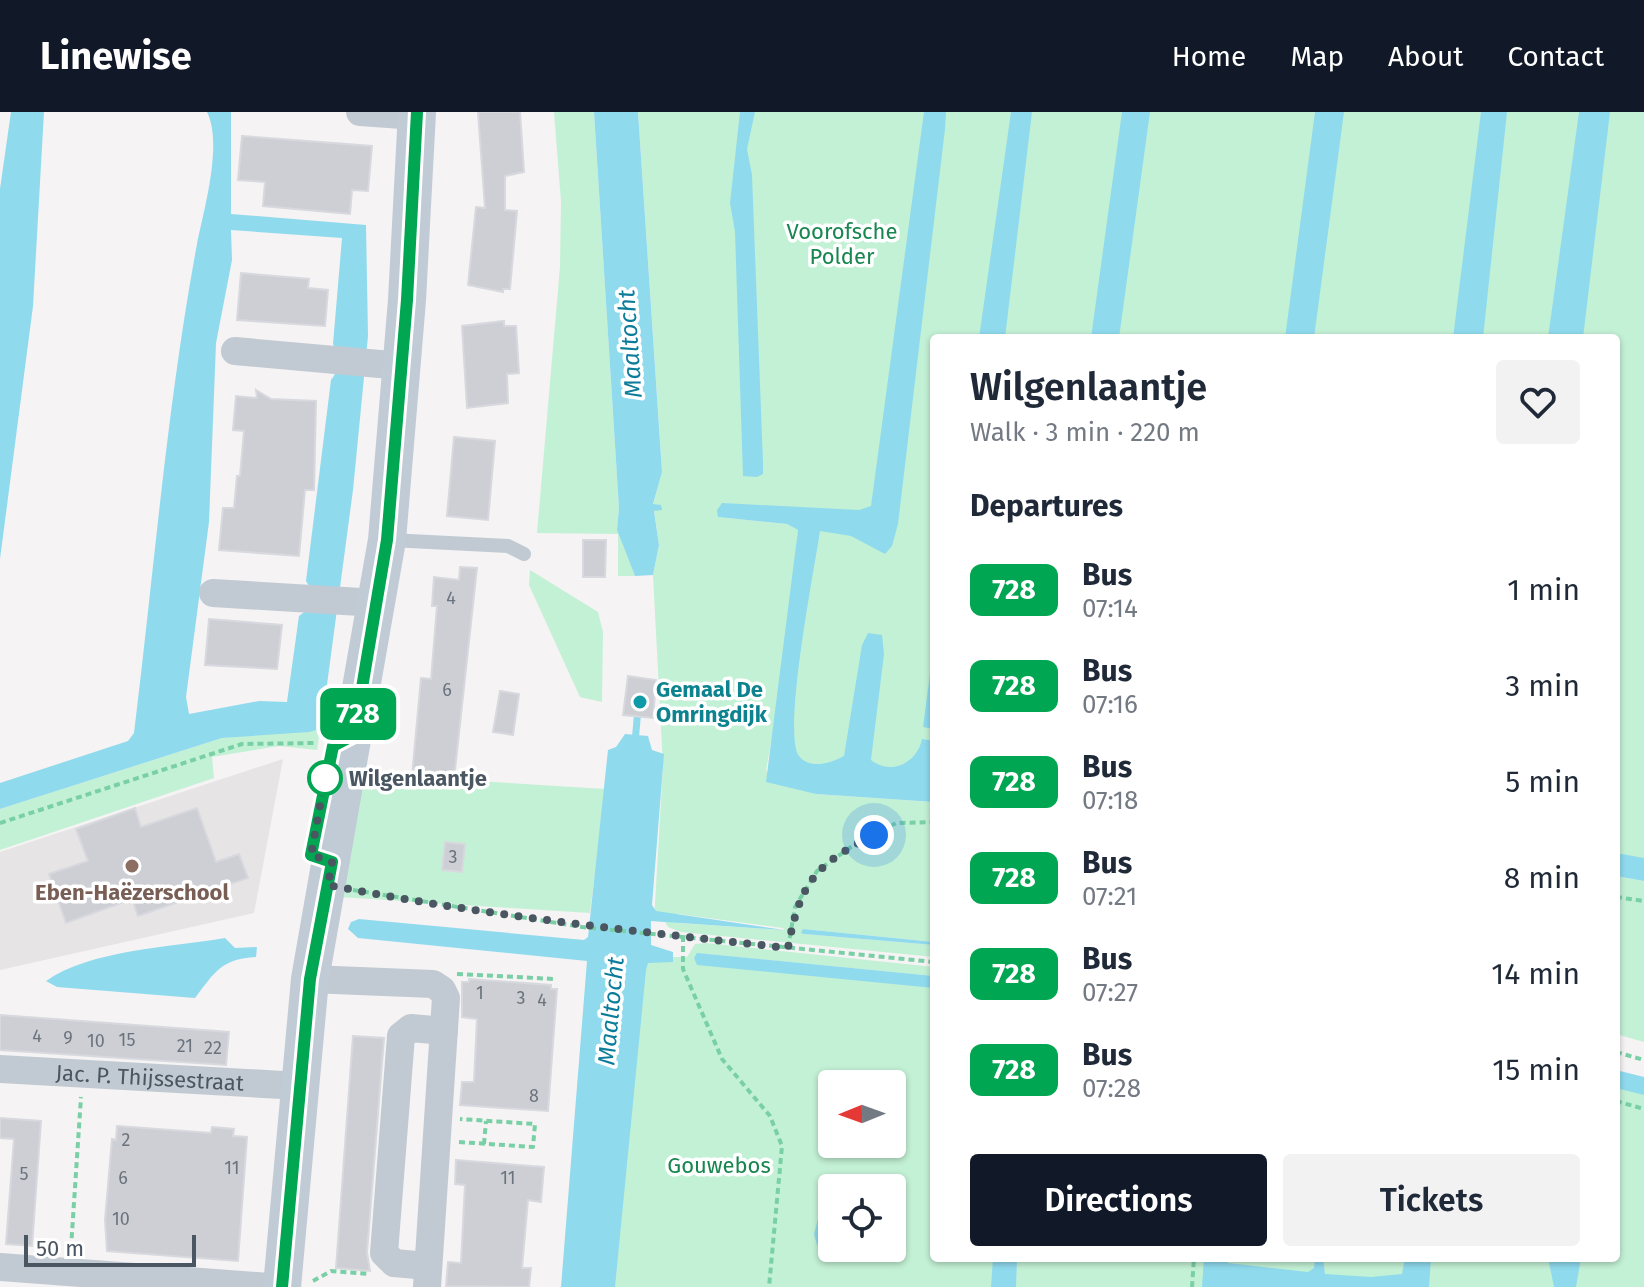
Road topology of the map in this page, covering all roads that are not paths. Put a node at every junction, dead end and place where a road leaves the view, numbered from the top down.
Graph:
1 (360, 112) edge
2 (417, 114) edge
3 (235, 351) dead end
4 (386, 365) junction
5 (387, 540) junction
6 (524, 554) dead end
7 (213, 593) dead end
8 (359, 602) junction
9 (310, 979) junction
10 (444, 1031) junction
11 (0, 1069) edge
12 (300, 1086) junction
13 (0, 1267) edge
14 (428, 1277) edge
15 (75, 1279) edge
16 (269, 1287) edge
17 (282, 1287) edge

1 - 2 street
2 - 4 street
3 - 4 street
4 - 5 street
5 - 6 lane
5 - 8 street
7 - 8 street
8 - 9 street
9 - 10 street
9 - 12 street
10 - 14 street
10 - 14 street
11 - 12 street, Jac. P. Thijssestraat
12 - 17 street
13 - 15 street
15 - 16 street

